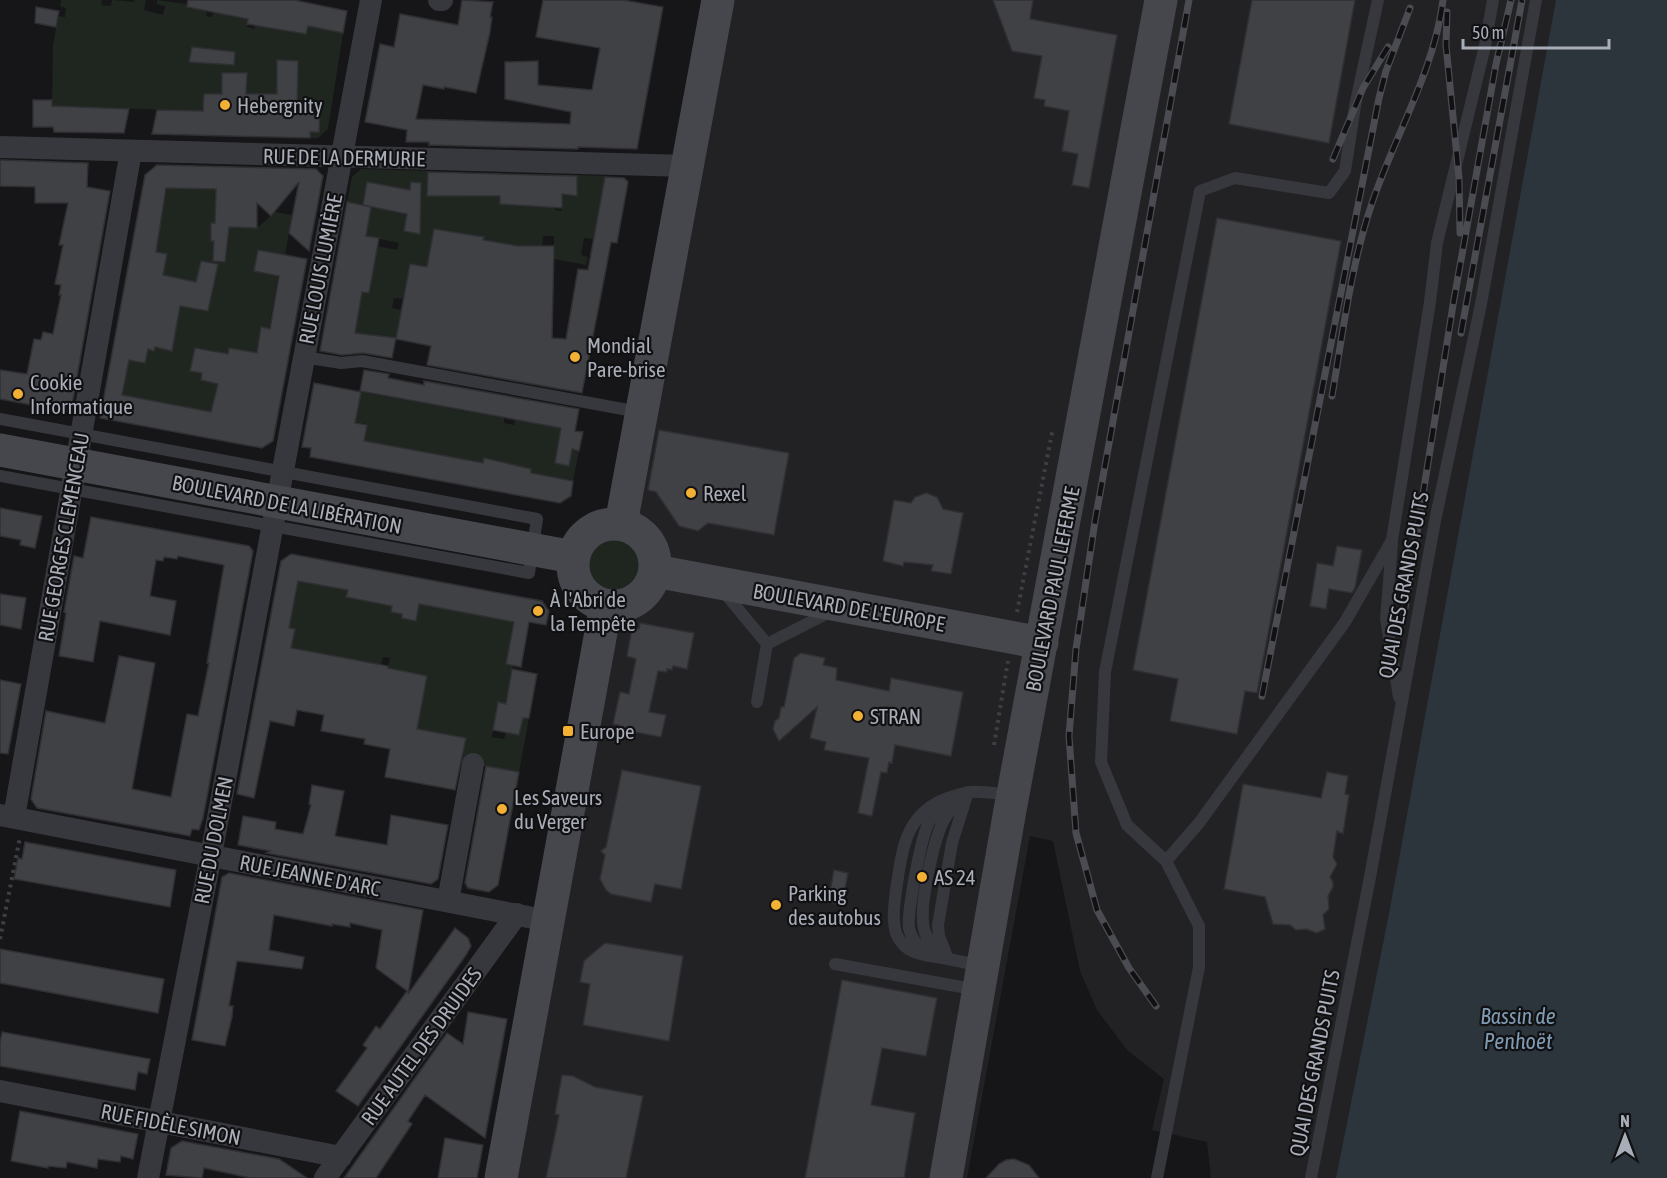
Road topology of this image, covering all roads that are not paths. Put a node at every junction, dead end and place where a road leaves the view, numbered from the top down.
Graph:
1 (371, 0) edge
2 (718, 0) edge
3 (1161, 0) edge
4 (1378, 0) edge
5 (1493, 0) edge
6 (1536, 0) edge
7 (0, 147) edge
8 (131, 151) junction
9 (341, 156) junction
10 (688, 166) junction
11 (304, 357) junction
12 (642, 413) junction
13 (0, 419) edge
14 (0, 450) edge
15 (76, 463) junction
16 (0, 476) edge
17 (277, 500) junction
18 (621, 524) junction
19 (1392, 540) junction
20 (573, 557) junction
21 (655, 571) junction
22 (717, 583) junction
23 (606, 605) junction
24 (842, 606) junction
25 (1042, 643) junction
26 (767, 644) junction
27 (757, 702) dead end
28 (1400, 707) junction
29 (473, 764) dead end
30 (968, 792) junction
31 (1014, 795) junction
32 (11, 821) edge
33 (211, 855) junction
34 (1166, 861) junction
35 (448, 901) junction
36 (517, 915) junction
37 (549, 921) junction
38 (948, 958) junction
39 (835, 964) dead end
40 (981, 978) junction
41 (0, 1091) edge
42 (158, 1121) junction
43 (341, 1157) junction
44 (148, 1178) edge
45 (326, 1178) edge
46 (501, 1178) edge
47 (946, 1178) edge
48 (1158, 1178) edge
49 (1311, 1178) edge

1 - 9 street, RUE LOUIS LUMIÈRE
2 - 10 main road
3 - 25 main road, BOULEVARD PAUL LEFERME
4 - 34 lane
5 - 19 lane
6 - 28 lane, QUAI DES GRANDS PUITS
7 - 8 street, RUE DE LA DERMURIE
8 - 9 street, RUE DE LA DERMURIE
8 - 15 street, RUE GEORGES CLEMENCEAU
9 - 10 street, RUE DE LA DERMURIE
9 - 11 street, RUE LOUIS LUMIÈRE
10 - 12 main road
11 - 12 lane
11 - 17 street, RUE LOUIS LUMIÈRE
12 - 18 main road
13 - 15 lane
14 - 15 main road, BOULEVARD DE LA LIBÉRATION
15 - 16 lane
15 - 17 main road, BOULEVARD DE LA LIBÉRATION
15 - 32 street, RUE GEORGES CLEMENCEAU
17 - 20 main road, BOULEVARD DE LA LIBÉRATION
17 - 33 street, RUE DU DOLMEN
18 - 20 main road
18 - 21 main road
19 - 28 lane
19 - 34 lane
20 - 23 main road
21 - 22 main road, BOULEVARD DE L'EUROPE
21 - 23 main road
22 - 24 main road, BOULEVARD DE L'EUROPE
22 - 26 lane
23 - 37 main road
24 - 25 main road, BOULEVARD DE L'EUROPE
24 - 26 lane
25 - 31 main road, BOULEVARD PAUL LEFERME
26 - 27 lane
28 - 49 lane, QUAI DES GRANDS PUITS
29 - 35 street
30 - 31 lane
30 - 38 lane
30 - 38 lane
30 - 38 lane
31 - 40 main road, BOULEVARD PAUL LEFERME
32 - 33 street, RUE JEANNE D'ARC
33 - 35 street, RUE JEANNE D'ARC
33 - 42 street, RUE DU DOLMEN
34 - 48 lane
35 - 36 street, RUE JEANNE D'ARC
36 - 37 street, RUE JEANNE D'ARC
36 - 43 street, RUE AUTEL DES DRUIDES
37 - 46 main road
38 - 40 lane
39 - 40 lane
40 - 47 main road, BOULEVARD PAUL LEFERME
41 - 42 street, RUE FIDÈLE SIMON
42 - 43 street, RUE FIDÈLE SIMON
42 - 44 street, RUE DU DOLMEN
43 - 45 street, RUE AUTEL DES DRUIDES

